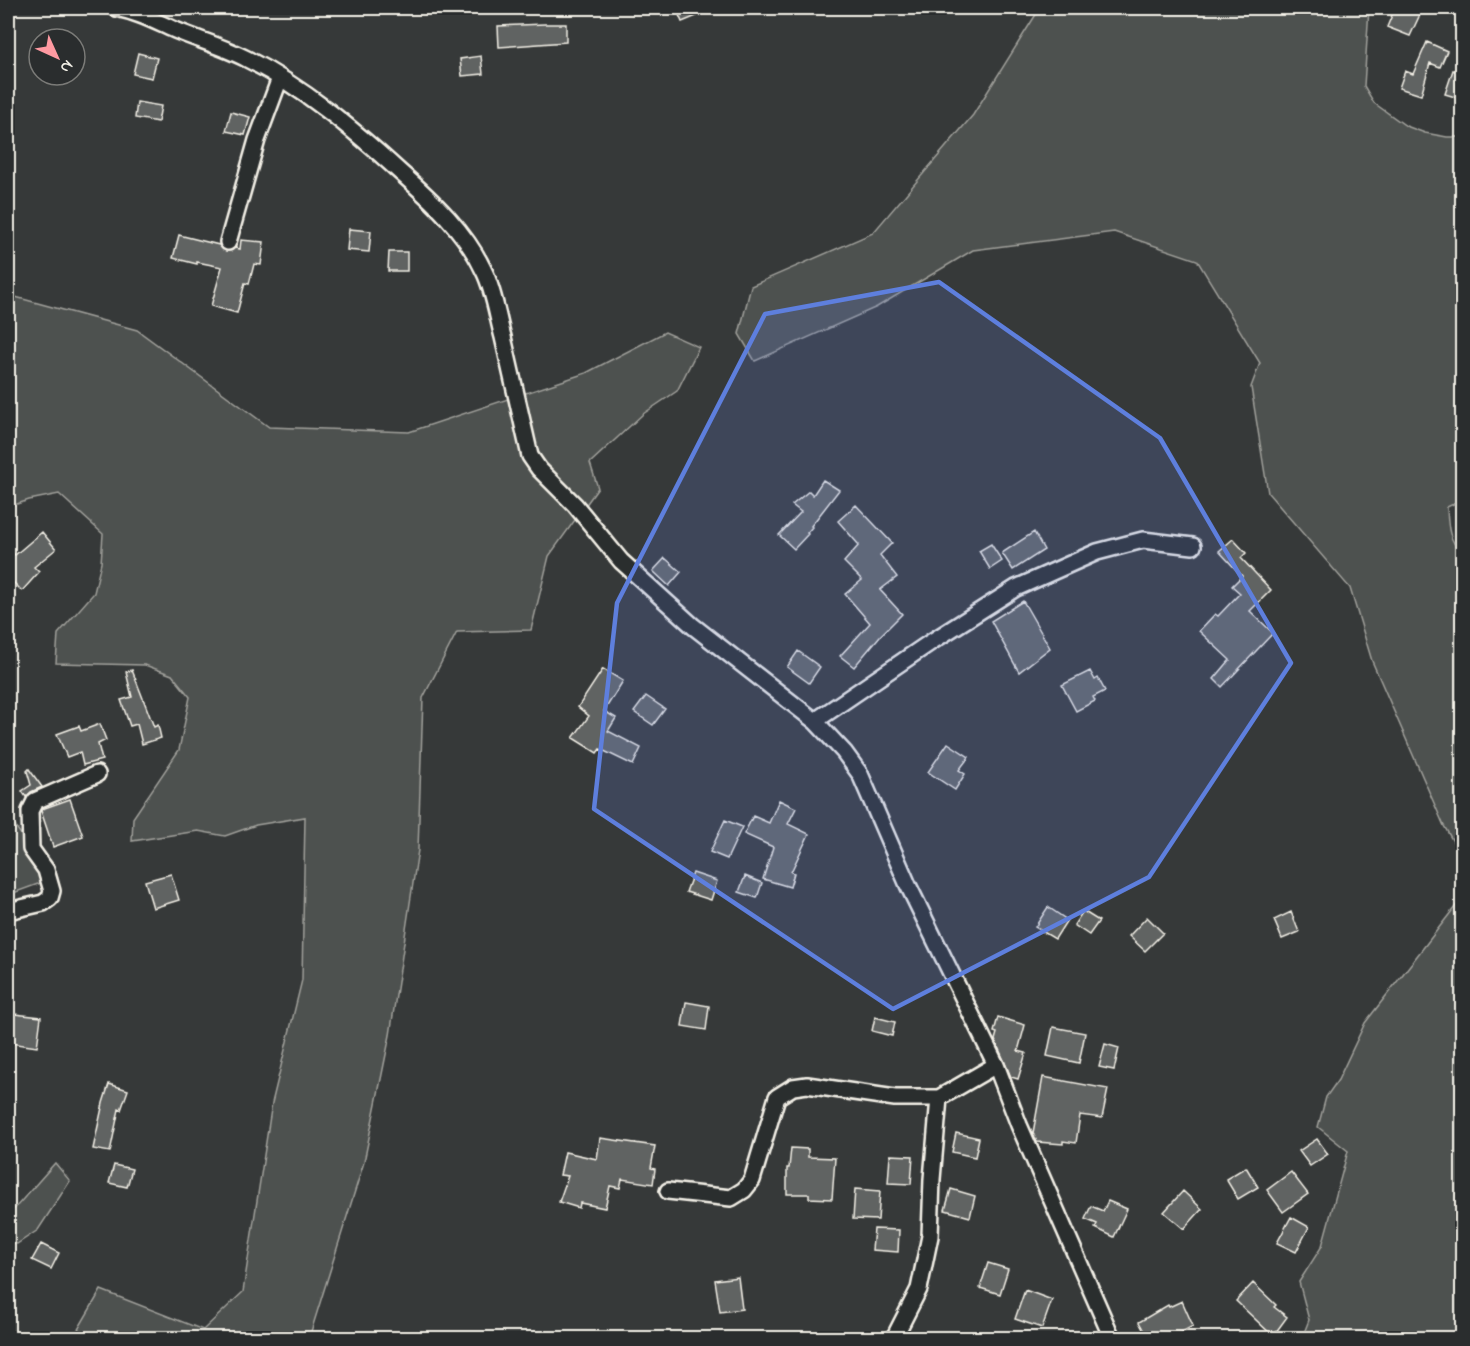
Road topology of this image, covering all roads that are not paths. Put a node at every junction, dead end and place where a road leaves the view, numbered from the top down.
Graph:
1 (116, 8) edge
2 (280, 78) junction
3 (228, 243) dead end
4 (1193, 546) dead end
5 (815, 721) junction
6 (97, 774) dead end
7 (8, 912) edge
8 (996, 1065) junction
9 (939, 1098) junction
10 (668, 1191) dead end
11 (894, 1338) edge
12 (1112, 1338) edge

1 - 2 street
2 - 3 street
2 - 5 street
4 - 5 street
5 - 8 street
6 - 7 street
8 - 9 street
8 - 12 street
9 - 10 street
9 - 11 street

